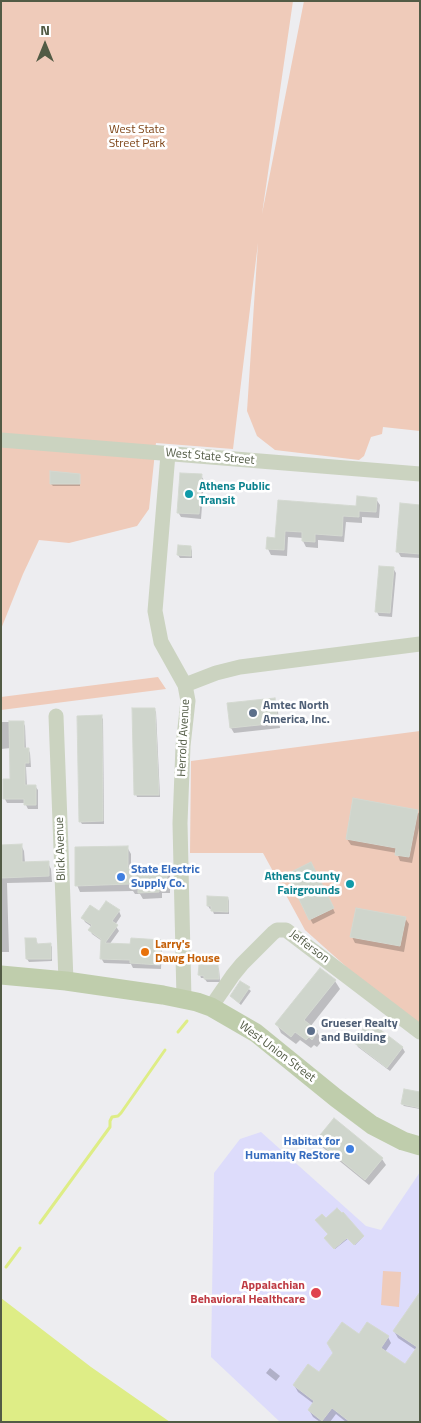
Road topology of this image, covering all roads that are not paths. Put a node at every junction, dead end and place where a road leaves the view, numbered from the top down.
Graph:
1 (1, 440) edge
2 (168, 454) junction
3 (420, 474) edge
4 (420, 644) edge
5 (185, 685) junction
6 (56, 716) dead end
7 (1, 975) edge
8 (66, 981) junction
9 (184, 999) junction
10 (211, 1008) junction
11 (420, 1032) edge
12 (420, 1146) edge

1 - 2 street, West State Street
2 - 3 street, West State Street
2 - 5 street, Herrold Avenue
4 - 5 street
5 - 9 street, Herrold Avenue
6 - 8 street, Blick Avenue
7 - 8 main road, West Union Street
8 - 9 main road, West Union Street
9 - 10 main road, West Union Street
10 - 11 street, Jefferson
10 - 12 main road, West Union Street

